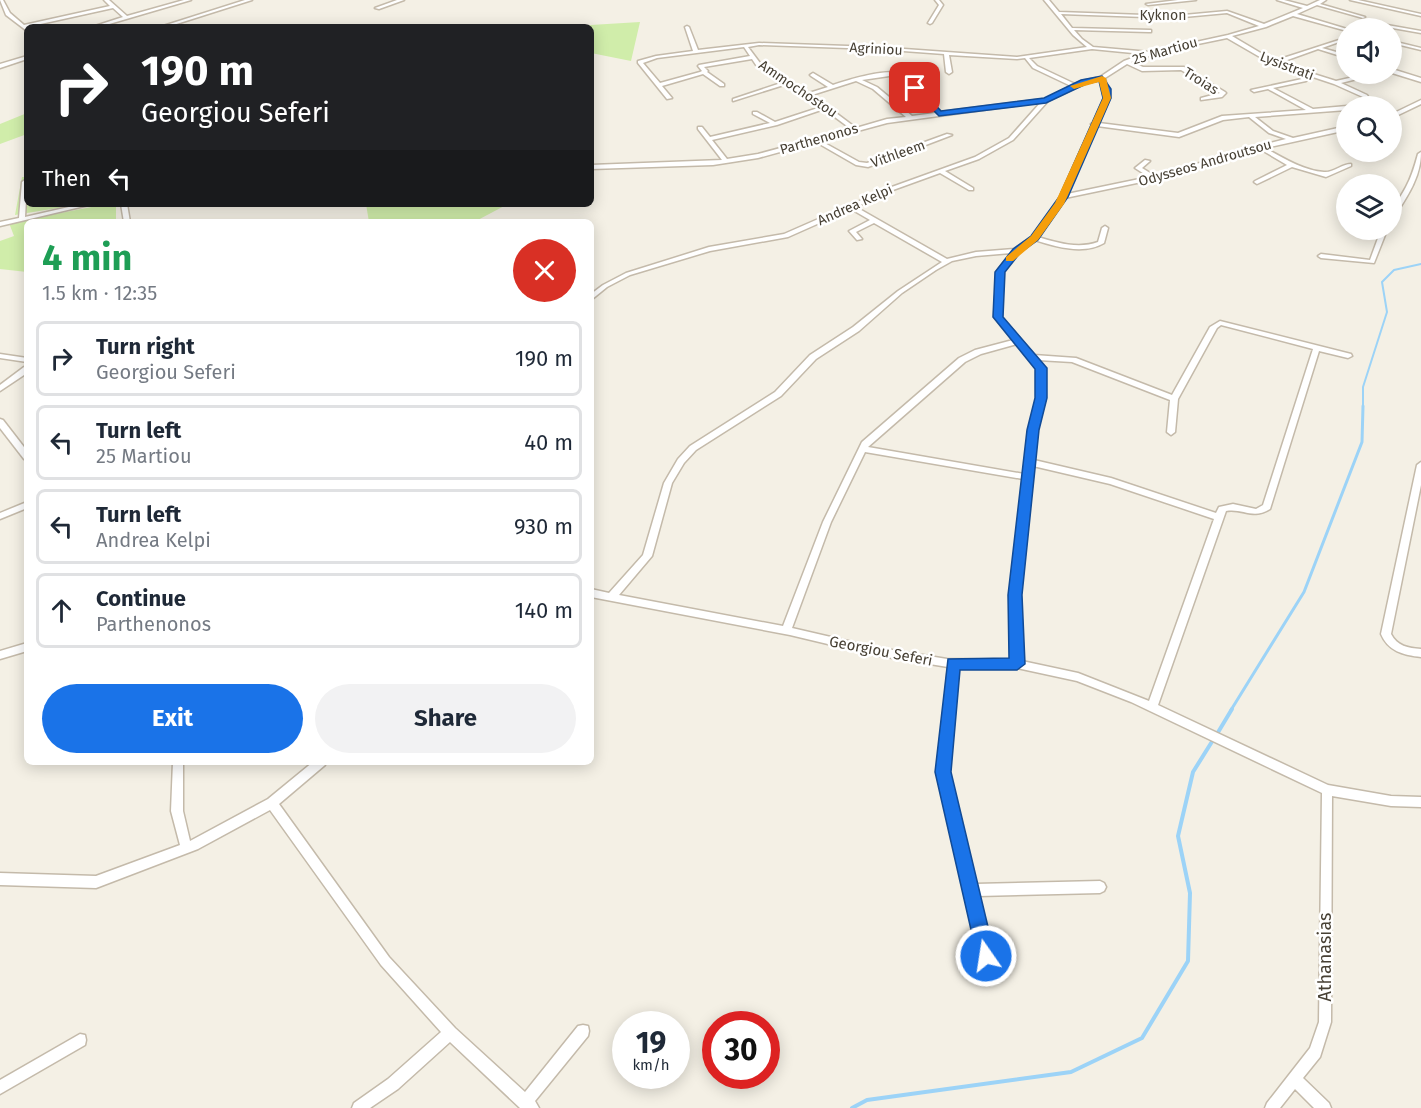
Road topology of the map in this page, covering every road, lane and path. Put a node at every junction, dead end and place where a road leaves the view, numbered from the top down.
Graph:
1 (1, 0) edge
2 (106, 0) edge
3 (186, 0) edge
4 (250, 0) edge
5 (402, 0) edge
6 (937, 0) edge
7 (1046, 0) edge
8 (1194, 0) edge
9 (1279, 0) edge
10 (1324, 0) edge
11 (1352, 0) edge
12 (1148, 4) dead end
13 (1317, 4) junction
14 (113, 7) junction
15 (160, 8) junction
16 (377, 8) dead end
17 (1309, 8) junction
18 (1059, 13) junction
19 (8, 15) junction
20 (1294, 15) junction
21 (1421, 15) edge
22 (0, 16) edge
23 (125, 17) junction
24 (1363, 17) dead end
25 (178, 21) junction
26 (930, 23) dead end
27 (45, 24) edge
28 (103, 24) edge
29 (170, 24) edge
30 (1264, 26) junction
31 (687, 27) dead end
32 (1336, 27) edge
33 (24, 28) edge
34 (1402, 28) edge
35 (1072, 29) junction
36 (1149, 31) dead end
37 (1421, 32) edge
38 (1228, 36) junction
39 (1336, 41) edge
40 (1402, 45) edge
41 (745, 46) junction
42 (1092, 48) junction
43 (1318, 48) junction
44 (1421, 50) edge
45 (696, 51) junction
46 (946, 53) junction
47 (1148, 53) junction
48 (1336, 54) edge
49 (752, 57) junction
50 (24, 58) edge
51 (1027, 58) junction
52 (1126, 62) junction
53 (1274, 63) junction
54 (0, 66) edge
55 (702, 69) junction
56 (949, 72) dead end
57 (1402, 74) edge
58 (813, 75) dead end
59 (1312, 76) junction
60 (1102, 78) junction
61 (856, 79) junction
62 (1421, 80) edge
63 (786, 83) junction
64 (1336, 83) edge
65 (1338, 84) edge
66 (659, 85) junction
67 (722, 85) dead end
68 (1075, 86) junction
69 (832, 87) junction
70 (1270, 88) junction
71 (1254, 90) dead end
72 (808, 95) junction
73 (1365, 96) edge
74 (669, 98) dead end
75 (1203, 99) dead end
76 (735, 100) dead end
77 (1046, 100) junction
78 (1421, 102) edge
79 (825, 107) junction
80 (1336, 109) edge
81 (1312, 111) junction
82 (1402, 111) edge
83 (755, 113) dead end
84 (939, 114) junction
85 (1250, 115) junction
86 (911, 118) junction
87 (775, 124) junction
88 (1094, 124) junction
89 (700, 128) dead end
90 (854, 129) junction
91 (1336, 130) edge
92 (949, 135) dead end
93 (710, 139) junction
94 (816, 140) junction
95 (1293, 140) junction
96 (1260, 147) junction
97 (1421, 154) edge
98 (726, 161) junction
99 (1147, 161) dead end
100 (1291, 165) junction
101 (1349, 165) dead end
102 (594, 167) edge
103 (940, 171) junction
104 (1155, 178) junction
105 (1257, 182) dead end
106 (971, 189) dead end
107 (1064, 197) junction
108 (1402, 200) edge
109 (24, 206) edge
110 (75, 207) edge
111 (851, 207) junction
112 (22, 218) junction
113 (876, 220) junction
114 (0, 224) edge
115 (1105, 228) dead end
116 (1034, 238) junction
117 (859, 239) dead end
118 (1380, 240) edge
119 (1016, 251) junction
120 (1321, 256) dead end
121 (948, 262) junction
122 (594, 295) edge
123 (1018, 341) junction
124 (1317, 347) junction
125 (0, 356) edge
126 (1348, 356) dead end
127 (1032, 357) junction
128 (24, 360) edge
129 (24, 371) edge
130 (0, 389) edge
131 (1174, 399) junction
132 (0, 422) edge
133 (1171, 432) dead end
134 (862, 449) junction
135 (24, 453) edge
136 (1029, 462) junction
137 (1421, 465) edge
138 (1027, 477) junction
139 (24, 506) edge
140 (0, 516) edge
141 (1219, 517) junction
142 (594, 594) edge
143 (611, 597) junction
144 (786, 630) junction
145 (24, 648) edge
146 (1421, 654) edge
147 (0, 655) edge
148 (953, 663) junction
149 (1017, 664) junction
150 (1152, 707) junction
151 (178, 765) edge
152 (317, 765) edge
153 (1327, 790) junction
154 (272, 802) junction
155 (1421, 802) edge
156 (186, 848) junction
157 (0, 879) edge
158 (1100, 887) dead end
159 (970, 890) junction
160 (991, 977) dead end
161 (583, 1031) dead end
162 (450, 1033) junction
163 (80, 1040) dead end
164 (1296, 1080) junction
165 (0, 1087) edge
166 (529, 1105) edge
167 (359, 1108) edge
168 (1272, 1108) edge
169 (1324, 1108) edge

1 - 19 street
2 - 14 street
3 - 15 street
4 - 25 street
5 - 16 street
6 - 26 street
7 - 18 street
8 - 12 street
9 - 17 street
10 - 13 street, 25 Martiou
11 - 21 street
13 - 17 street, 25 Martiou
13 - 24 street
14 - 23 street
14 - 27 street
15 - 23 street
15 - 25 street
17 - 20 street, 25 Martiou
18 - 30 street, Kyknon
18 - 35 street
19 - 22 street
19 - 33 street
20 - 30 street, 25 Martiou
20 - 32 street
23 - 28 street
25 - 29 street
30 - 38 street, 25 Martiou
31 - 45 street
34 - 37 street
35 - 36 street
35 - 42 street
38 - 47 street, 25 Martiou
38 - 53 street, Lysistrati
39 - 43 street
40 - 44 street
41 - 45 street, Agriniou
41 - 46 street, Agriniou
41 - 49 street, Ammochostou
42 - 47 street, Agriniou
42 - 51 street, Agriniou
43 - 48 street
43 - 53 street
45 - 66 street, Agriniou
46 - 51 street, Agriniou
46 - 56 street
47 - 52 street, 25 Martiou
49 - 55 street
49 - 63 street, Ammochostou
50 - 54 street
51 - 68 street
52 - 60 street, 25 Martiou
52 - 75 street, Troias
53 - 59 street, Lysistrati
55 - 66 street
55 - 67 street
57 - 62 street
58 - 69 street
59 - 64 street, Lysistrati
59 - 70 street
60 - 68 street, Andrea Kelpi
60 - 88 street
61 - 69 street
61 - 84 street
61 - 86 street
63 - 72 street, Ammochostou
63 - 76 street
65 - 73 street, Lysistrati
66 - 74 street
68 - 77 street, Andrea Kelpi
69 - 72 street
70 - 71 street
70 - 81 street
72 - 79 street, Ammochostou
77 - 84 street, Parthenonos
77 - 103 street, Andrea Kelpi
78 - 82 street
79 - 87 street
79 - 90 street, Ammochostou
80 - 81 street
81 - 85 street
83 - 87 street
84 - 86 street, Parthenonos
85 - 88 street
85 - 95 street
86 - 90 street, Parthenonos
87 - 93 street
88 - 107 street
89 - 93 street
90 - 94 street, Parthenonos
91 - 95 street, Odysseos Androutsou
92 - 94 street, Vithleem
93 - 98 street
94 - 98 street, Parthenonos
95 - 96 street, Odysseos Androutsou
96 - 100 street
96 - 104 street, Odysseos Androutsou
97 - 108 street
98 - 102 street, Parthenonos
99 - 104 street
100 - 101 street
100 - 105 street
103 - 106 street
103 - 111 street, Andrea Kelpi
104 - 107 street, Odysseos Androutsou
107 - 116 street
109 - 112 street
110 - 112 street
111 - 113 street
111 - 122 street, Andrea Kelpi
112 - 114 street
113 - 117 street
113 - 121 street
115 - 116 street
116 - 119 street
118 - 120 street
119 - 121 street
119 - 123 street
121 - 143 street
123 - 127 street
123 - 134 street
124 - 126 street
124 - 131 street
124 - 141 street
125 - 128 street
127 - 131 street
127 - 136 street
129 - 130 street
131 - 133 street
132 - 135 street
134 - 138 street
134 - 144 street
136 - 138 street
136 - 141 street
137 - 146 street
138 - 149 street
139 - 140 street
141 - 150 street
142 - 143 street, Georgiou Seferi
143 - 144 street, Georgiou Seferi
144 - 148 street, Georgiou Seferi
145 - 147 street
148 - 149 street, Georgiou Seferi
148 - 159 street
149 - 150 street, Georgiou Seferi
150 - 153 street, Georgiou Seferi
151 - 156 street
152 - 154 street
153 - 155 street, Georgiou Seferi
153 - 164 street, Athanasias
154 - 156 street
154 - 162 street
156 - 157 street
158 - 159 street
159 - 160 street
161 - 166 street
162 - 166 street
162 - 167 street
163 - 165 street
164 - 168 street, Athanasias
164 - 169 street

